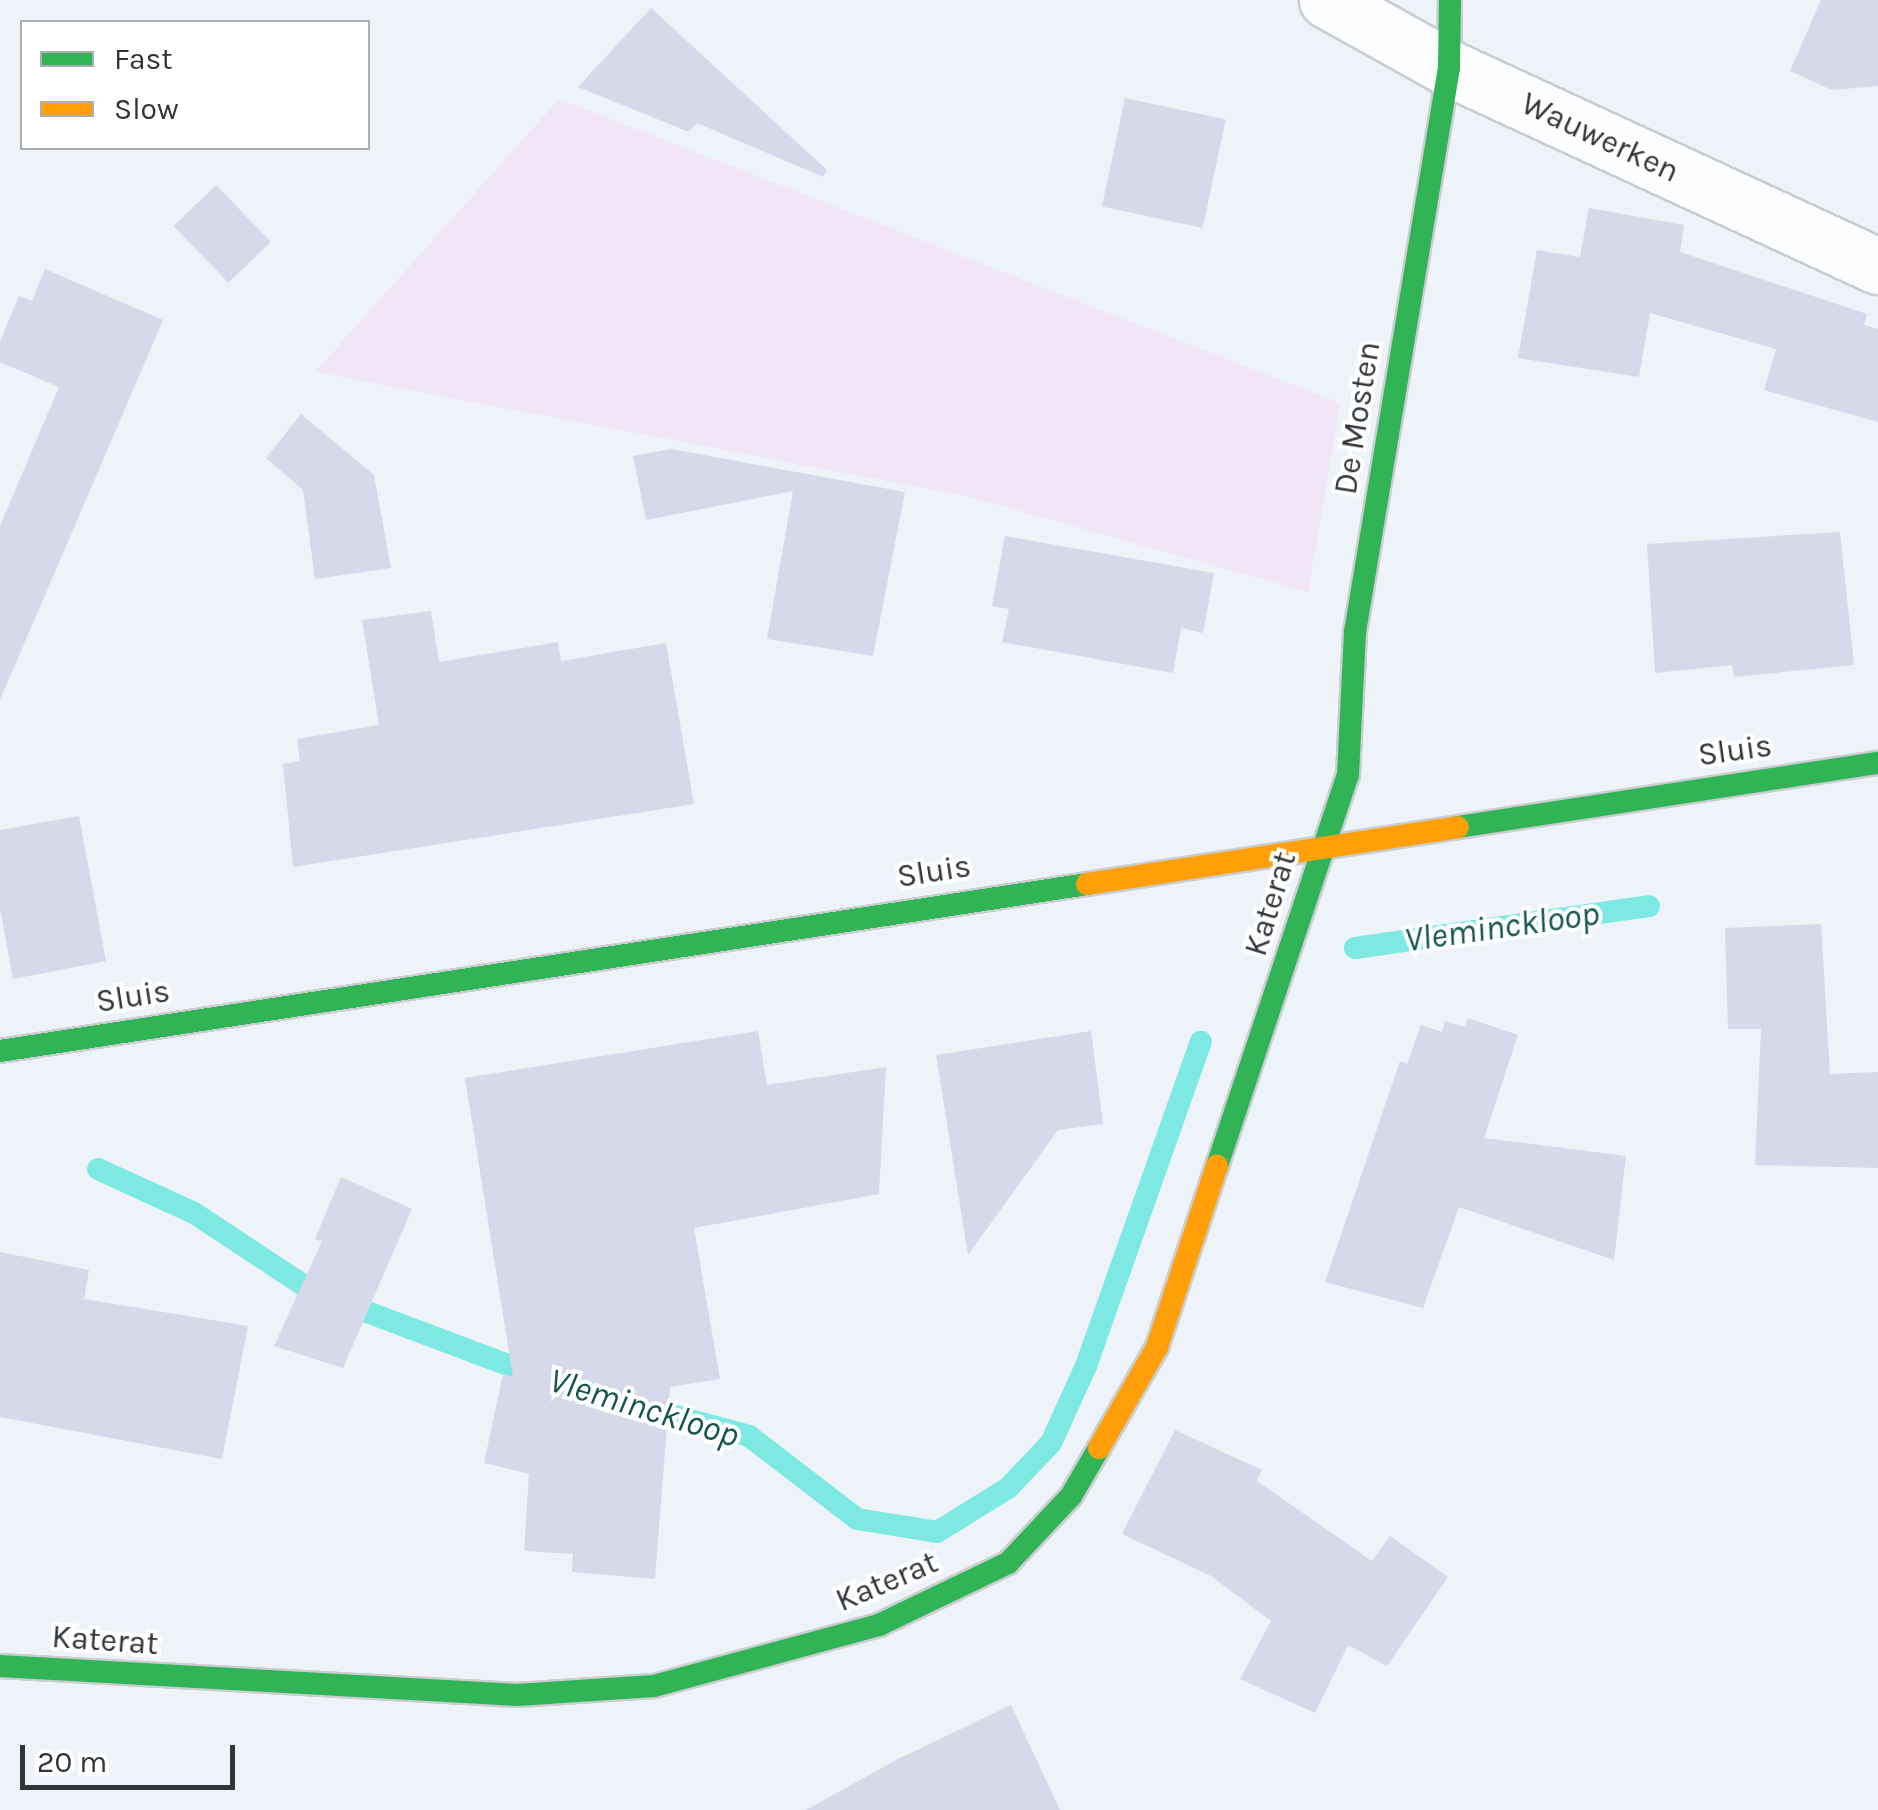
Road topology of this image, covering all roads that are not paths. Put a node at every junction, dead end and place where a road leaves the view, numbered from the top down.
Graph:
1 (1327, 0) edge
2 (1450, 0) edge
3 (1449, 68) junction
4 (1878, 266) edge
5 (1878, 763) edge
6 (1324, 844) junction
7 (0, 1050) edge
8 (0, 1666) edge

1 - 3 street, Wauwerken
2 - 3 street, De Mosten
3 - 4 street, Wauwerken
3 - 6 street, De Mosten
5 - 6 street, Sluis
6 - 7 street, Sluis
6 - 8 street, Katerat

